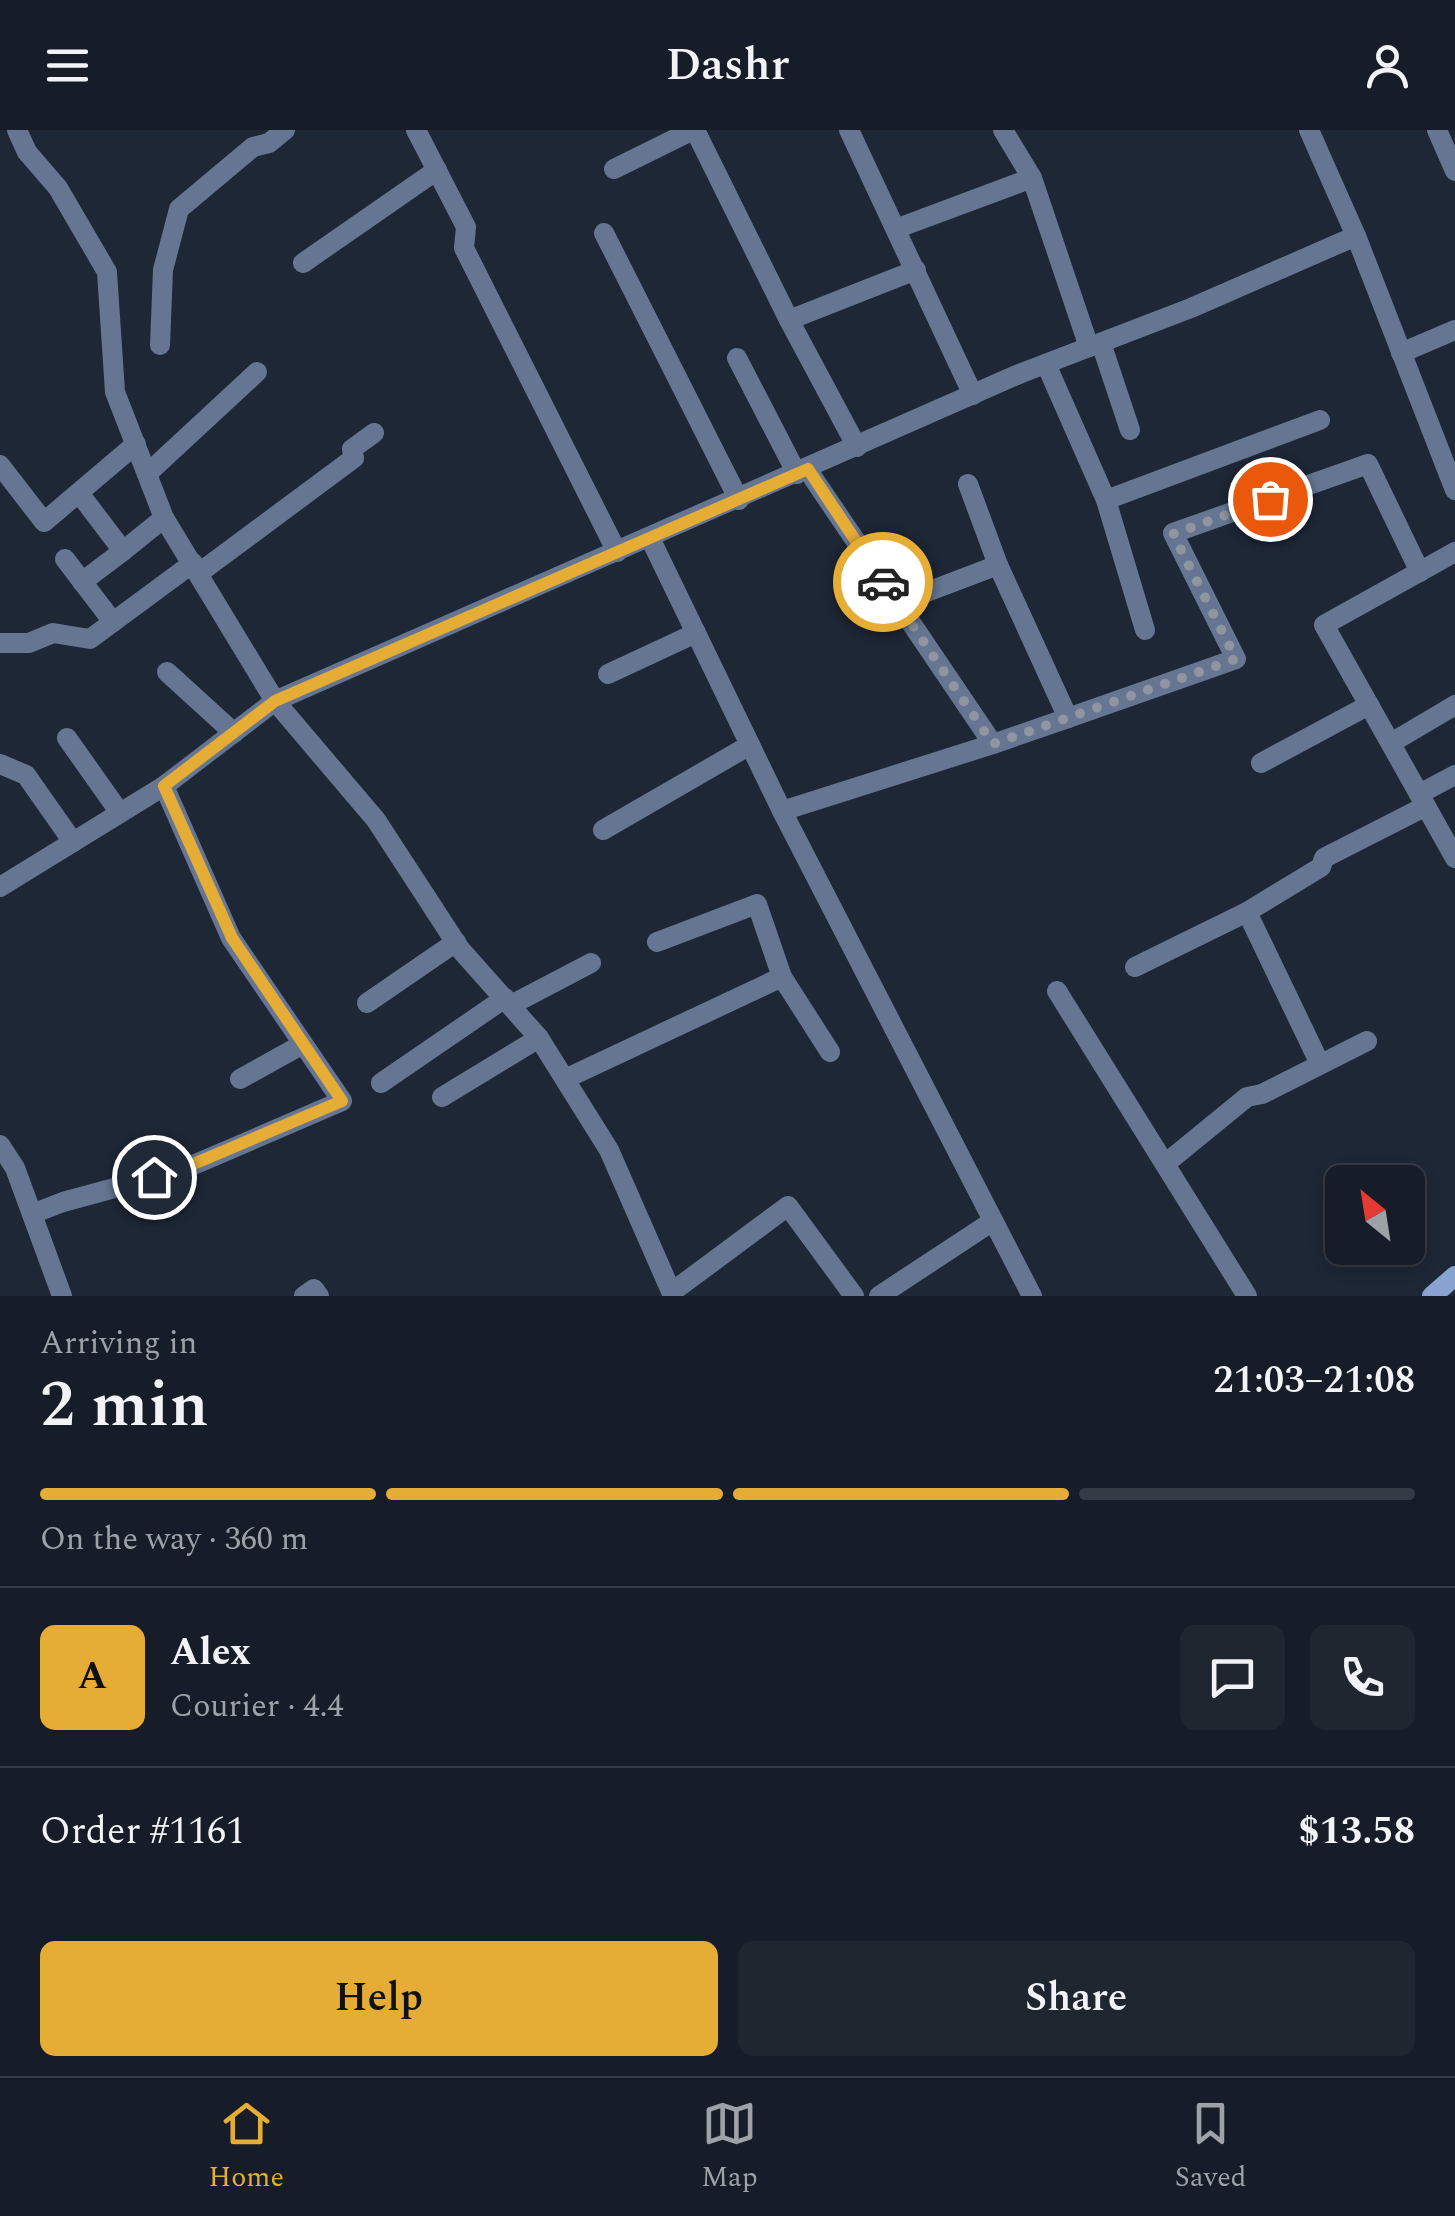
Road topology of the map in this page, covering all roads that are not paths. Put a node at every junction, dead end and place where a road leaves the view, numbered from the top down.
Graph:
1 (17, 130) edge
2 (285, 130) edge
3 (416, 130) edge
4 (694, 130) edge
5 (850, 130) edge
6 (1003, 130) edge
7 (1309, 130) edge
8 (1436, 130) edge
9 (614, 168) dead end
10 (437, 170) junction
11 (1455, 172) edge
12 (1032, 178) junction
13 (898, 228) junction
14 (604, 233) dead end
15 (1356, 236) junction
16 (303, 263) dead end
17 (916, 270) junction
18 (789, 320) junction
19 (1455, 330) edge
20 (1095, 345) junction
21 (160, 346) dead end
22 (1402, 353) junction
23 (737, 358) dead end
24 (1046, 364) junction
25 (258, 372) dead end
26 (973, 395) junction
27 (1320, 420) dead end
28 (1130, 430) dead end
29 (374, 433) dead end
30 (136, 444) junction
31 (857, 447) junction
32 (0, 465) edge
33 (802, 472) junction
34 (147, 474) junction
35 (968, 484) dead end
36 (1455, 490) edge
37 (79, 493) junction
38 (739, 500) junction
39 (1106, 500) junction
40 (164, 518) junction
41 (650, 538) junction
42 (123, 551) junction
43 (617, 552) junction
44 (1455, 552) edge
45 (65, 560) dead end
46 (998, 565) junction
47 (196, 568) junction
48 (1420, 572) junction
49 (82, 582) junction
50 (898, 604) junction
51 (113, 622) junction
52 (1145, 630) dead end
53 (696, 633) junction
54 (0, 643) edge
55 (167, 672) dead end
56 (608, 674) dead end
57 (275, 701) junction
58 (1370, 705) junction
59 (1455, 706) edge
60 (1068, 718) junction
61 (234, 733) junction
62 (67, 738) dead end
63 (1390, 743) junction
64 (993, 744) junction
65 (750, 745) junction
66 (1261, 763) dead end
67 (0, 764) edge
68 (1455, 776) edge
69 (164, 786) junction
70 (1422, 800) junction
71 (782, 811) junction
72 (120, 813) junction
73 (603, 830) dead end
74 (73, 842) junction
75 (1455, 858) edge
76 (0, 888) edge
77 (1247, 912) junction
78 (456, 942) junction
79 (657, 942) dead end
80 (591, 963) dead end
81 (1136, 967) dead end
82 (782, 976) junction
83 (1056, 990) dead end
84 (508, 1002) junction
85 (367, 1004) dead end
86 (539, 1038) junction
87 (1368, 1040) dead end
88 (303, 1044) junction
89 (830, 1052) dead end
90 (1320, 1064) junction
91 (240, 1079) dead end
92 (565, 1079) junction
93 (380, 1083) dead end
94 (442, 1098) dead end
95 (0, 1145) edge
96 (1165, 1164) junction
97 (9, 1178) edge
98 (32, 1214) junction
99 (993, 1222) junction
100 (1455, 1276) edge
101 (672, 1294) edge
102 (1437, 1294) edge
103 (62, 1296) edge
104 (304, 1296) edge
105 (319, 1296) edge
106 (854, 1296) edge
107 (879, 1296) edge
108 (1032, 1296) edge
109 (1248, 1296) edge

1 - 30 street
2 - 21 street
3 - 10 street
4 - 9 street
4 - 18 street
5 - 13 street
6 - 12 street
7 - 15 street
8 - 11 street
10 - 16 street
10 - 43 street
12 - 13 street
12 - 20 street
13 - 17 street
14 - 38 street
15 - 20 street
15 - 22 street
17 - 18 street
17 - 26 street
18 - 31 street
19 - 22 street
20 - 24 street
20 - 28 street
22 - 36 street
23 - 33 street
24 - 26 street
24 - 39 street
25 - 34 street
26 - 31 street
27 - 39 street
29 - 47 street
30 - 34 street
30 - 37 street
31 - 33 street
32 - 37 street
33 - 38 street
33 - 50 street
34 - 40 street
35 - 46 street
37 - 42 street
38 - 41 street
39 - 52 street
40 - 42 street
40 - 47 street
41 - 43 street
41 - 53 street
42 - 49 street
43 - 57 street
44 - 48 street
45 - 49 street
46 - 50 street
46 - 60 street
47 - 51 street
47 - 57 street
48 - 58 street
48 - 60 street
49 - 51 street
50 - 64 street
51 - 54 street
53 - 56 street
53 - 65 street
55 - 61 street
57 - 61 street
57 - 78 street
58 - 63 street
58 - 66 street
59 - 63 street
60 - 64 street
61 - 69 street
62 - 72 street
63 - 70 street
64 - 71 street
65 - 71 street
65 - 73 street
67 - 74 street
68 - 70 street
69 - 72 street
69 - 88 street
70 - 75 street
70 - 77 street
71 - 99 street
72 - 74 street
74 - 76 street
77 - 81 street
77 - 90 street
78 - 84 street
78 - 85 street
79 - 82 street
80 - 84 street
82 - 89 street
82 - 92 street
83 - 96 street
84 - 86 street
84 - 93 street
86 - 92 street
86 - 94 street
87 - 90 street
88 - 91 street
88 - 98 street
90 - 96 street
92 - 101 street
95 - 97 street
96 - 109 street
97 - 98 street
98 - 103 street
99 - 107 street
99 - 108 street
100 - 102 street
101 - 106 street
104 - 105 street

